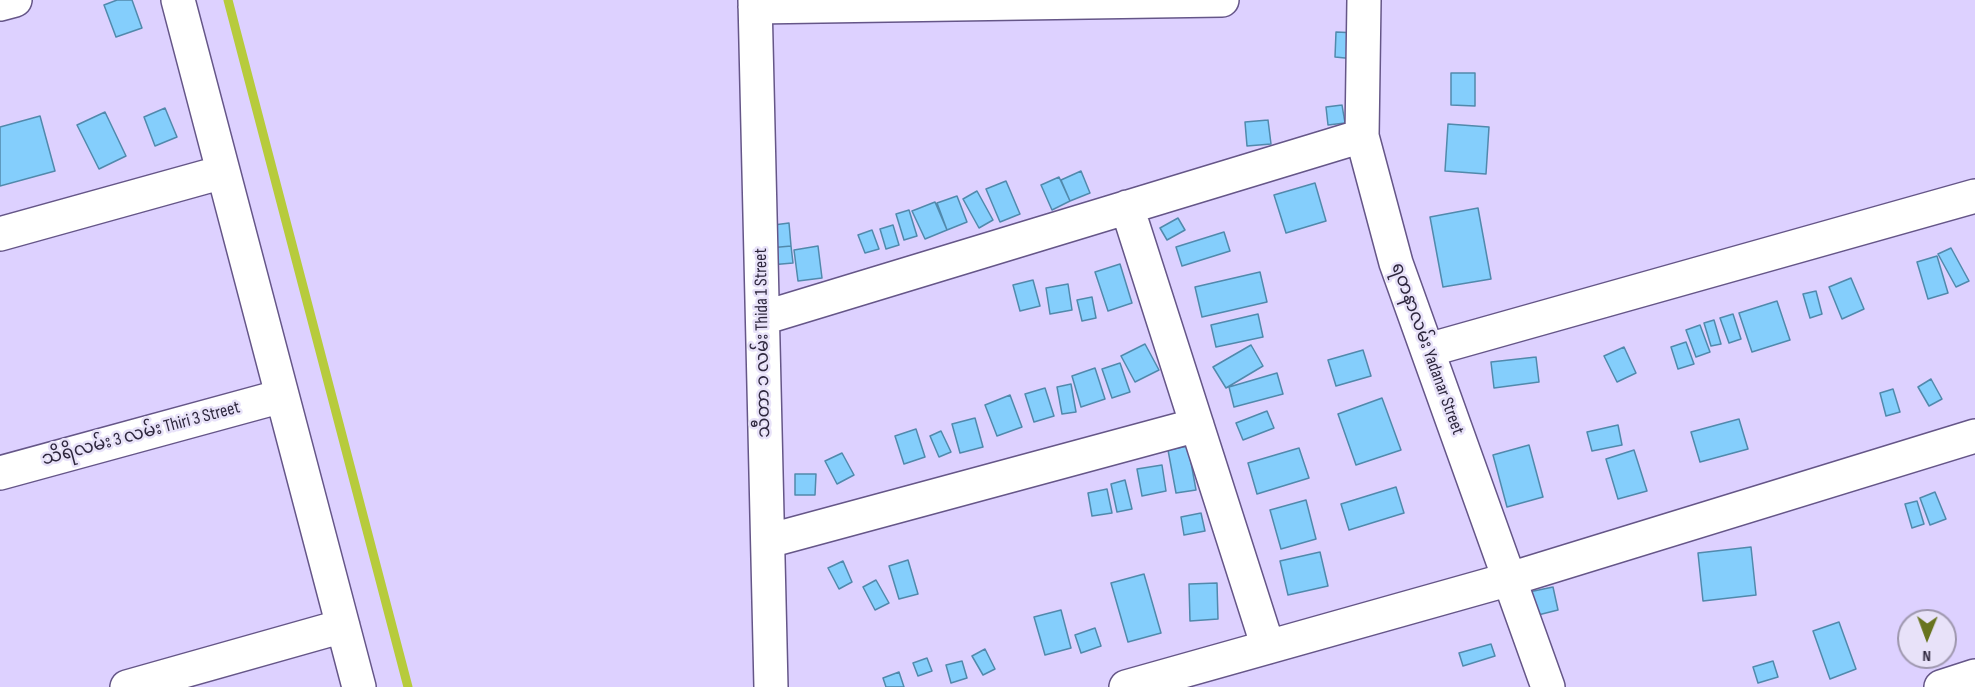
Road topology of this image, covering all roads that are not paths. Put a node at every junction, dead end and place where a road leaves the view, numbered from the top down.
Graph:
1 (15, 0) edge
2 (178, 0) edge
3 (1222, 0) edge
4 (1364, 0) edge
5 (0, 4) edge
6 (755, 4) edge
7 (1362, 136) junction
8 (223, 172) junction
9 (1975, 196) edge
10 (1127, 207) junction
11 (0, 234) edge
12 (763, 318) junction
13 (1428, 350) junction
14 (282, 396) junction
15 (1197, 425) junction
16 (1975, 436) edge
17 (0, 473) edge
18 (768, 541) junction
19 (1510, 579) junction
20 (343, 626) junction
21 (1268, 647) junction
22 (1975, 676) edge
23 (126, 687) edge
24 (359, 687) edge
25 (771, 687) edge
26 (1126, 687) edge
27 (1548, 687) edge
28 (1941, 687) edge

1 - 5 street
2 - 8 street
3 - 6 street
4 - 7 street, ရတနာလမ်း Yadanar Street
6 - 12 street, သီတာ ၁ လမ်း Thida 1 Street
7 - 10 street
7 - 13 street, ရတနာလမ်း Yadanar Street
8 - 11 street
8 - 14 street
9 - 13 street
10 - 12 street
10 - 15 street
12 - 18 street, သီတာ ၁ လမ်း Thida 1 Street
13 - 19 street, ရတနာလမ်း Yadanar Street
14 - 17 street, သိရိလမ်း 3 လမ်း Thiri 3 Street
14 - 20 street
15 - 18 street
15 - 21 street
16 - 19 street
18 - 25 street, သီတာ ၁ လမ်း Thida 1 Street
19 - 21 street
19 - 27 street, ရတနာလမ်း Yadanar Street
20 - 23 street
20 - 24 street
21 - 26 street
22 - 28 street

